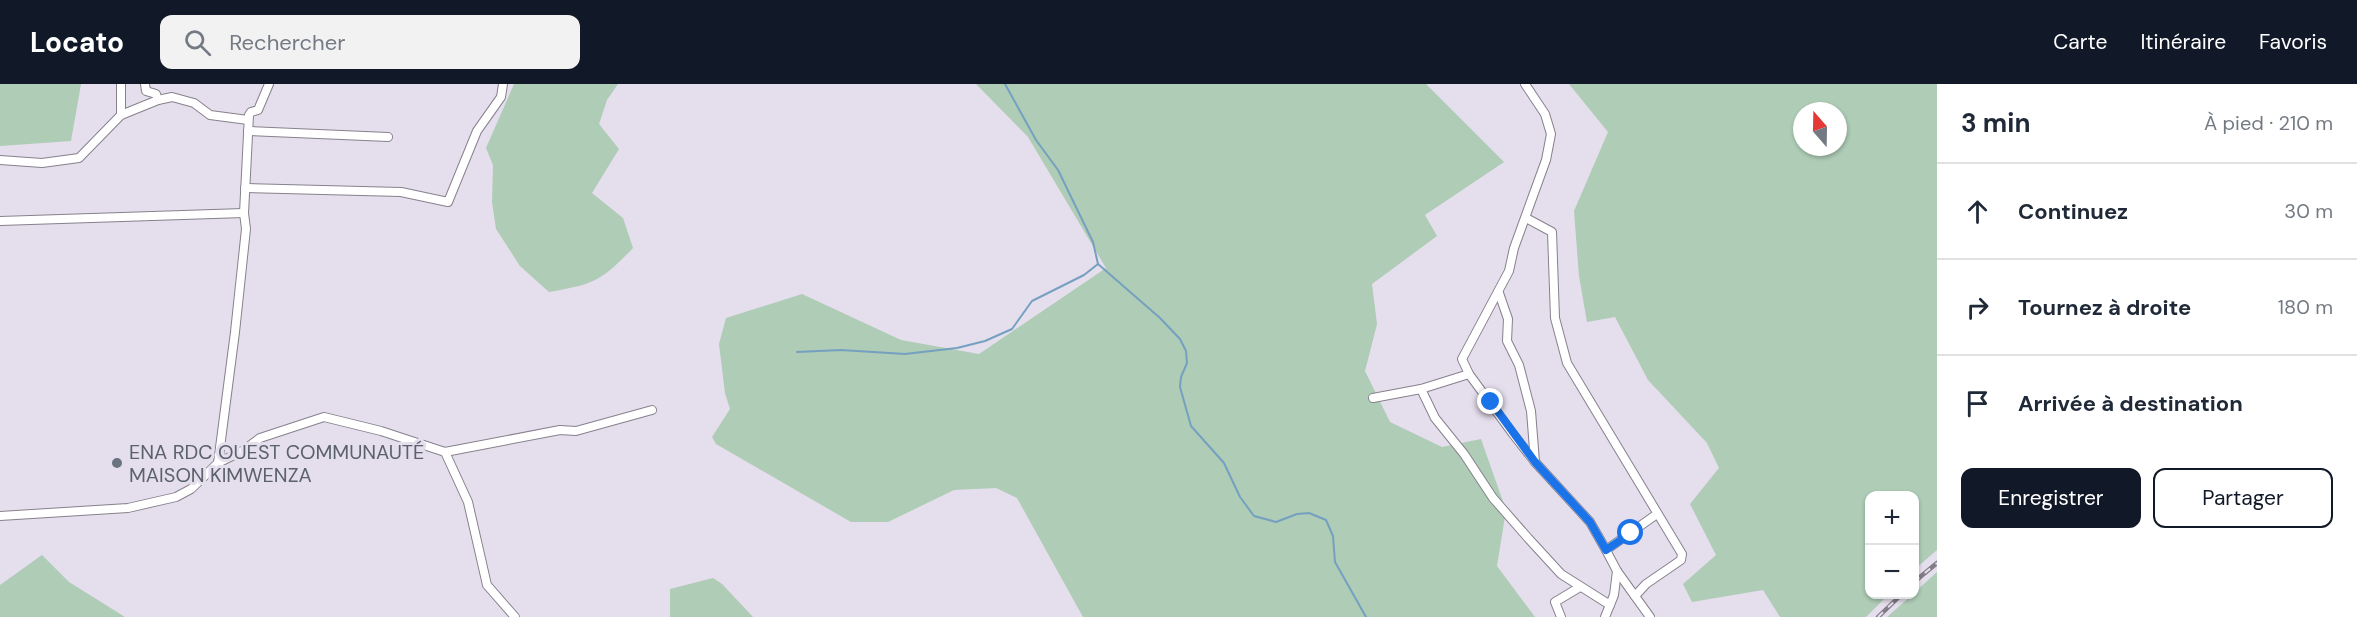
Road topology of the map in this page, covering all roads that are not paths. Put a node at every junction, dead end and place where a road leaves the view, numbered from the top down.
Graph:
1 (121, 84) edge
2 (145, 84) edge
3 (269, 84) edge
4 (503, 84) edge
5 (1525, 84) edge
6 (158, 100) junction
7 (121, 115) junction
8 (249, 120) junction
9 (248, 131) junction
10 (388, 137) dead end
11 (0, 160) edge
12 (245, 188) junction
13 (244, 213) junction
14 (1526, 218) junction
15 (0, 221) edge
16 (1498, 293) junction
17 (1469, 374) junction
18 (1421, 389) junction
19 (1373, 398) dead end
20 (652, 410) dead end
21 (445, 452) junction
22 (1535, 462) junction
23 (218, 463) junction
24 (1657, 514) junction
25 (0, 516) edge
26 (1606, 550) junction
27 (1617, 571) junction
28 (1580, 587) junction
29 (1635, 596) junction
30 (1610, 605) junction
31 (514, 617) edge
32 (1561, 617) edge
33 (1605, 617) edge
34 (1650, 617) edge

1 - 7 street
2 - 6 street
3 - 8 street
4 - 12 street
5 - 14 street
6 - 7 street
6 - 8 street
7 - 11 street
8 - 9 street
9 - 10 street
9 - 12 street
12 - 13 street
13 - 15 street
13 - 23 street
14 - 16 street
14 - 24 street
16 - 17 street
16 - 22 street
17 - 18 street
17 - 22 street
18 - 19 street
18 - 28 street
20 - 21 street
21 - 23 street
21 - 31 street
22 - 26 street
23 - 25 street
24 - 26 street
24 - 29 street
26 - 27 street
27 - 29 street
27 - 30 street
28 - 30 street
28 - 32 street
29 - 34 street
30 - 33 street

